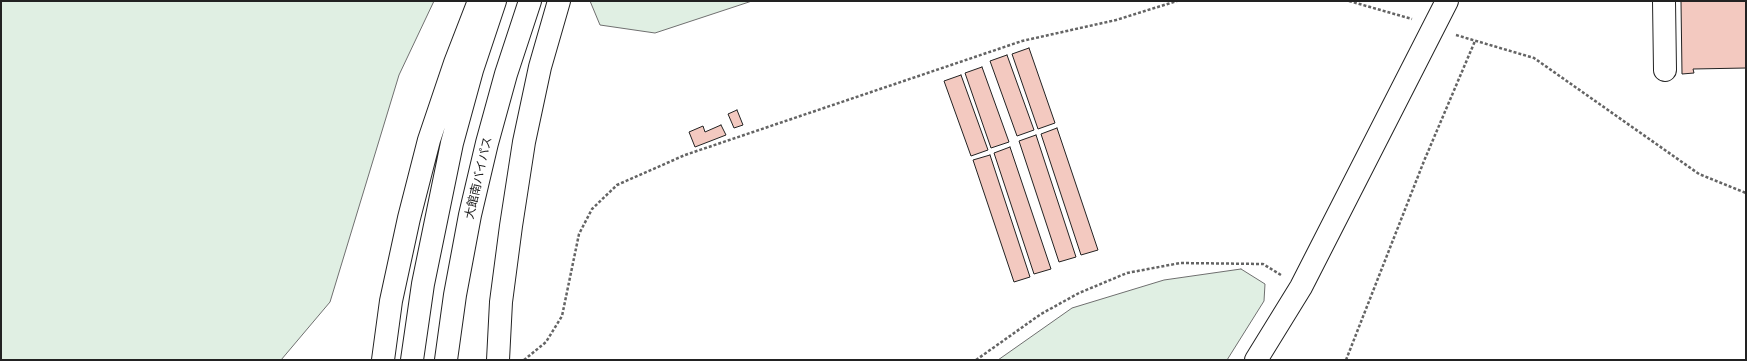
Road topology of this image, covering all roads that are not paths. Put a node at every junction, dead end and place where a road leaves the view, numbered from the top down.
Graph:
1 (479, 1) edge
2 (495, 1) edge
3 (530, 1) edge
4 (559, 1) edge
5 (1447, 1) edge
6 (1664, 1) edge
7 (1665, 70) dead end
8 (383, 360) edge
9 (412, 360) edge
10 (446, 360) edge
11 (498, 360) edge
12 (1256, 360) edge

1 - 8 main road
2 - 9 main road
3 - 10 main road, 大館南バイパス
4 - 11 main road
5 - 12 main road
6 - 7 main road

